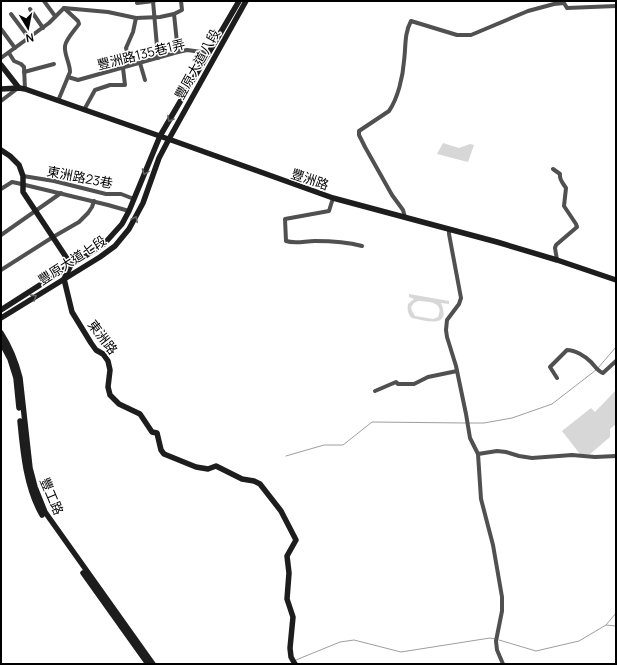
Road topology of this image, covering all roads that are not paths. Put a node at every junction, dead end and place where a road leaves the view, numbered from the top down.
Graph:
1 (44, 1) edge
2 (154, 1) edge
3 (182, 1) edge
4 (239, 1) edge
5 (246, 1) edge
6 (137, 3) dead end
7 (616, 6) edge
8 (64, 8) junction
9 (30, 9) dead end
10 (11, 14) dead end
11 (174, 14) junction
12 (55, 16) junction
13 (136, 18) junction
14 (156, 18) junction
15 (43, 28) junction
16 (1, 29) edge
17 (28, 38) junction
18 (15, 48) junction
19 (178, 52) junction
20 (9, 53) junction
21 (209, 53) junction
22 (1, 58) edge
23 (158, 58) junction
24 (140, 63) junction
25 (1, 64) edge
26 (54, 64) dead end
27 (131, 65) junction
28 (123, 68) junction
29 (24, 72) junction
30 (68, 77) junction
31 (145, 80) dead end
32 (19, 88) junction
33 (1, 89) edge
34 (25, 90) junction
35 (58, 100) junction
36 (1, 102) edge
37 (84, 110) junction
38 (160, 136) junction
39 (168, 139) junction
40 (1, 150) edge
41 (553, 170) dead end
42 (23, 176) junction
43 (23, 184) junction
44 (1, 189) edge
45 (61, 193) junction
46 (333, 198) junction
47 (134, 199) junction
48 (94, 201) junction
49 (36, 211) junction
50 (129, 211) junction
51 (405, 217) junction
52 (449, 230) junction
53 (1, 235) edge
54 (53, 237) junction
55 (362, 246) dead end
56 (557, 260) junction
57 (70, 267) junction
58 (1, 270) edge
59 (64, 279) junction
60 (616, 280) edge
61 (1, 310) edge
62 (1, 318) edge
63 (1, 333) edge
64 (1, 342) edge
65 (616, 361) edge
66 (457, 371) junction
67 (557, 378) dead end
68 (375, 391) dead end
69 (478, 454) junction
70 (616, 456) edge
71 (294, 662) edge
72 (148, 664) edge
73 (152, 664) edge
74 (503, 664) edge

1 - 12 street
2 - 6 street
2 - 14 street
3 - 11 street
4 - 21 street, 豐原大道八段
5 - 39 street, 豐原大道八段
7 - 51 street
8 - 12 street
8 - 13 street
8 - 30 street
9 - 15 street
10 - 17 street
11 - 14 street
11 - 19 street
12 - 15 street
13 - 14 street
13 - 27 street
14 - 23 street
15 - 17 street
16 - 18 street
17 - 18 street
18 - 20 street
19 - 21 street, 豐洲路135巷1弄
19 - 23 street, 豐洲路135巷1弄
20 - 22 street
20 - 29 street
21 -> 38 street, 豐原大道八段
23 - 24 street, 豐洲路135巷1弄
24 - 27 street, 豐洲路135巷1弄
24 - 31 street
25 - 32 street
26 - 29 street
27 - 28 street, 豐洲路135巷1弄
28 - 30 street, 豐洲路135巷1弄
28 - 37 street
29 - 34 street
30 - 35 street
32 - 33 street, 豐洲路
32 - 34 street, 豐洲路
32 - 36 street
34 - 35 street, 豐洲路
35 - 37 street, 豐洲路
37 - 38 street, 豐洲路
38 - 39 street, 豐洲路
38 -> 47 street, 豐原大道七段
39 - 46 street, 豐洲路
59 -> 39 street, 豐原大道七段
40 - 42 street
41 - 56 street
42 - 43 street
42 - 47 street, 東洲路23巷
43 - 44 street
43 - 45 street
43 - 49 street
45 - 48 street
45 - 49 street
46 - 51 street, 豐洲路
46 - 55 street
47 - 50 street, 豐原大道七段
48 - 50 street
48 - 54 street
49 - 53 street
49 - 54 street
50 - 57 street, 豐原大道七段
51 - 52 street, 豐洲路
52 - 56 street, 豐洲路
52 - 66 street
54 - 57 street
54 - 58 street
56 - 60 street, 豐洲路
57 - 59 street
57 - 61 street, 豐原大道七段
62 -> 59 street, 豐原大道七段
59 - 71 street, 東洲路
63 - 73 street, 豐工路
64 - 72 street, 豐工路
65 - 67 street
66 - 68 street
66 - 69 street
69 - 70 street
69 - 74 street

